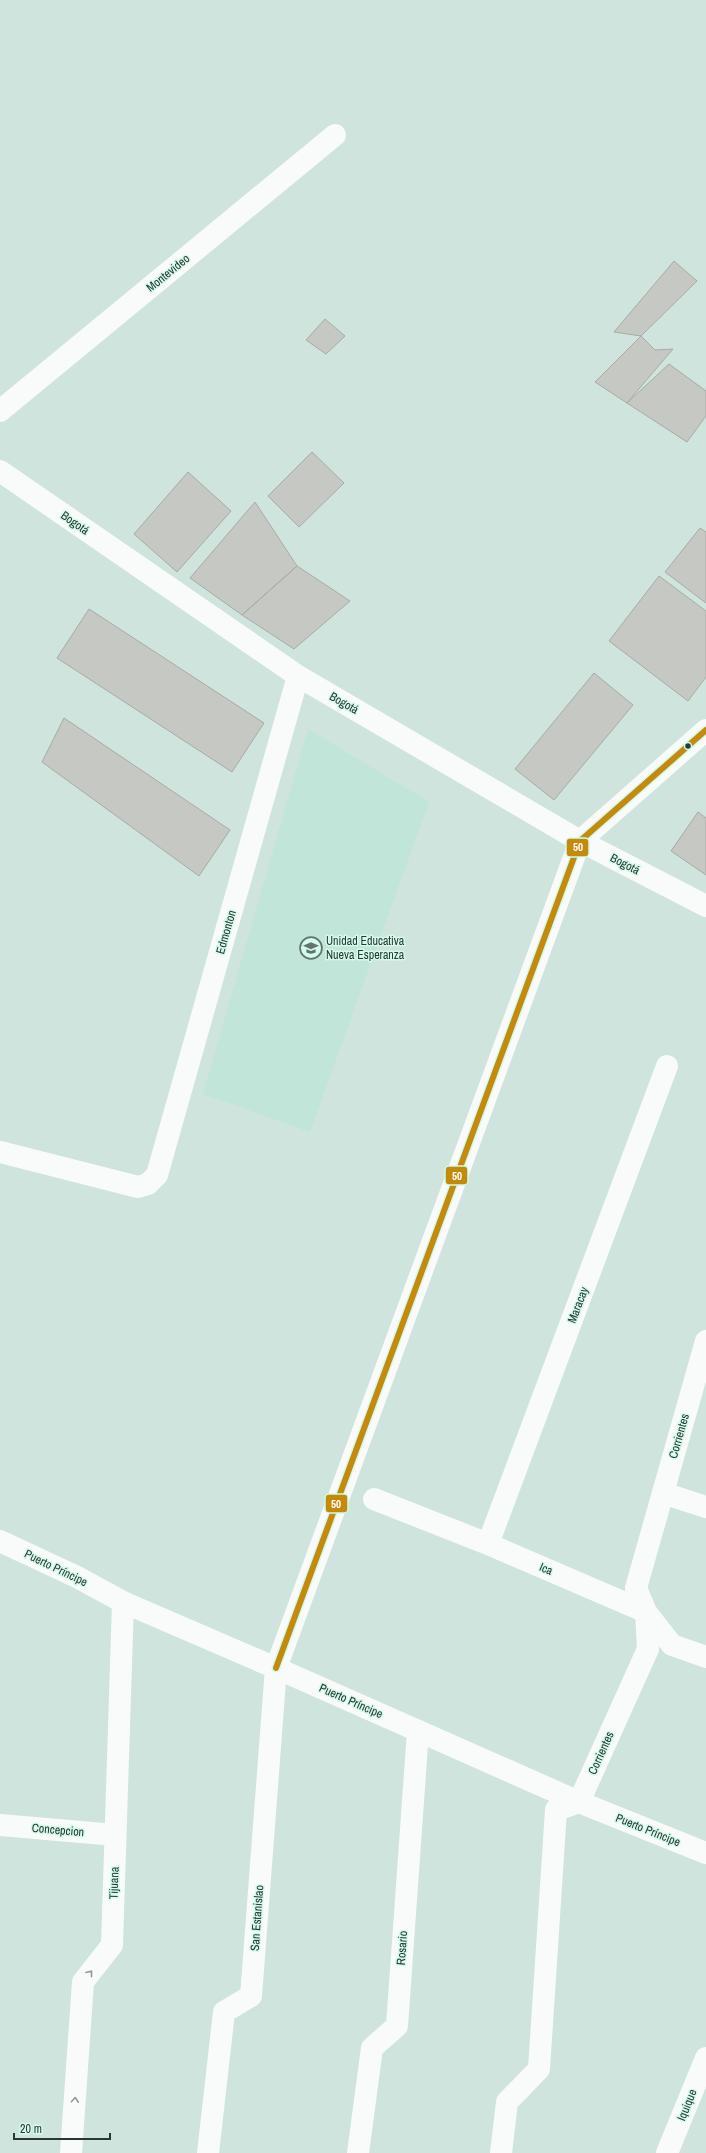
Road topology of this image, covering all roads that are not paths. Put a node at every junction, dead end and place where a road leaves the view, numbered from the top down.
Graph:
1 (335, 135) dead end
2 (0, 411) edge
3 (0, 472) edge
4 (298, 676) junction
5 (706, 730) edge
6 (580, 841) junction
7 (706, 906) edge
8 (667, 1066) dead end
9 (0, 1152) edge
10 (706, 1341) edge
11 (663, 1493) junction
12 (374, 1499) dead end
13 (706, 1507) edge
14 (0, 1541) edge
15 (488, 1544) junction
16 (122, 1602) junction
17 (646, 1612) junction
18 (706, 1657) edge
19 (276, 1668) junction
20 (418, 1731) junction
21 (579, 1802) junction
22 (0, 1824) edge
23 (116, 1835) junction
24 (706, 1853) edge
25 (706, 2058) edge
26 (71, 2153) edge
27 (208, 2153) edge
28 (358, 2153) edge
29 (501, 2153) edge
30 (667, 2153) edge

1 - 2 street, Montevideo
3 - 4 street, Bogotá
4 - 6 street, Bogotá
4 - 9 street, Edmonton
5 - 6 street
6 - 7 street, Bogotá
6 - 19 street
8 - 15 street, Maracay
10 - 11 street, Corrientes
11 - 13 street
11 - 17 street, Corrientes
12 - 15 street, Ica
14 - 16 street, Puerto Príncipe
15 - 17 street, Ica
16 - 19 street, Puerto Príncipe
16 - 23 street, Tijuana
17 - 18 street, Ica
17 - 21 street, Corrientes
19 - 20 street, Puerto Príncipe
19 - 27 street, San Estanislao
20 - 21 street, Puerto Príncipe
20 - 28 street, Rosario
21 - 24 street, Puerto Príncipe
21 - 29 street
22 - 23 street, Concepcion
26 -> 23 street, Tijuana
25 - 30 street, Iquique

